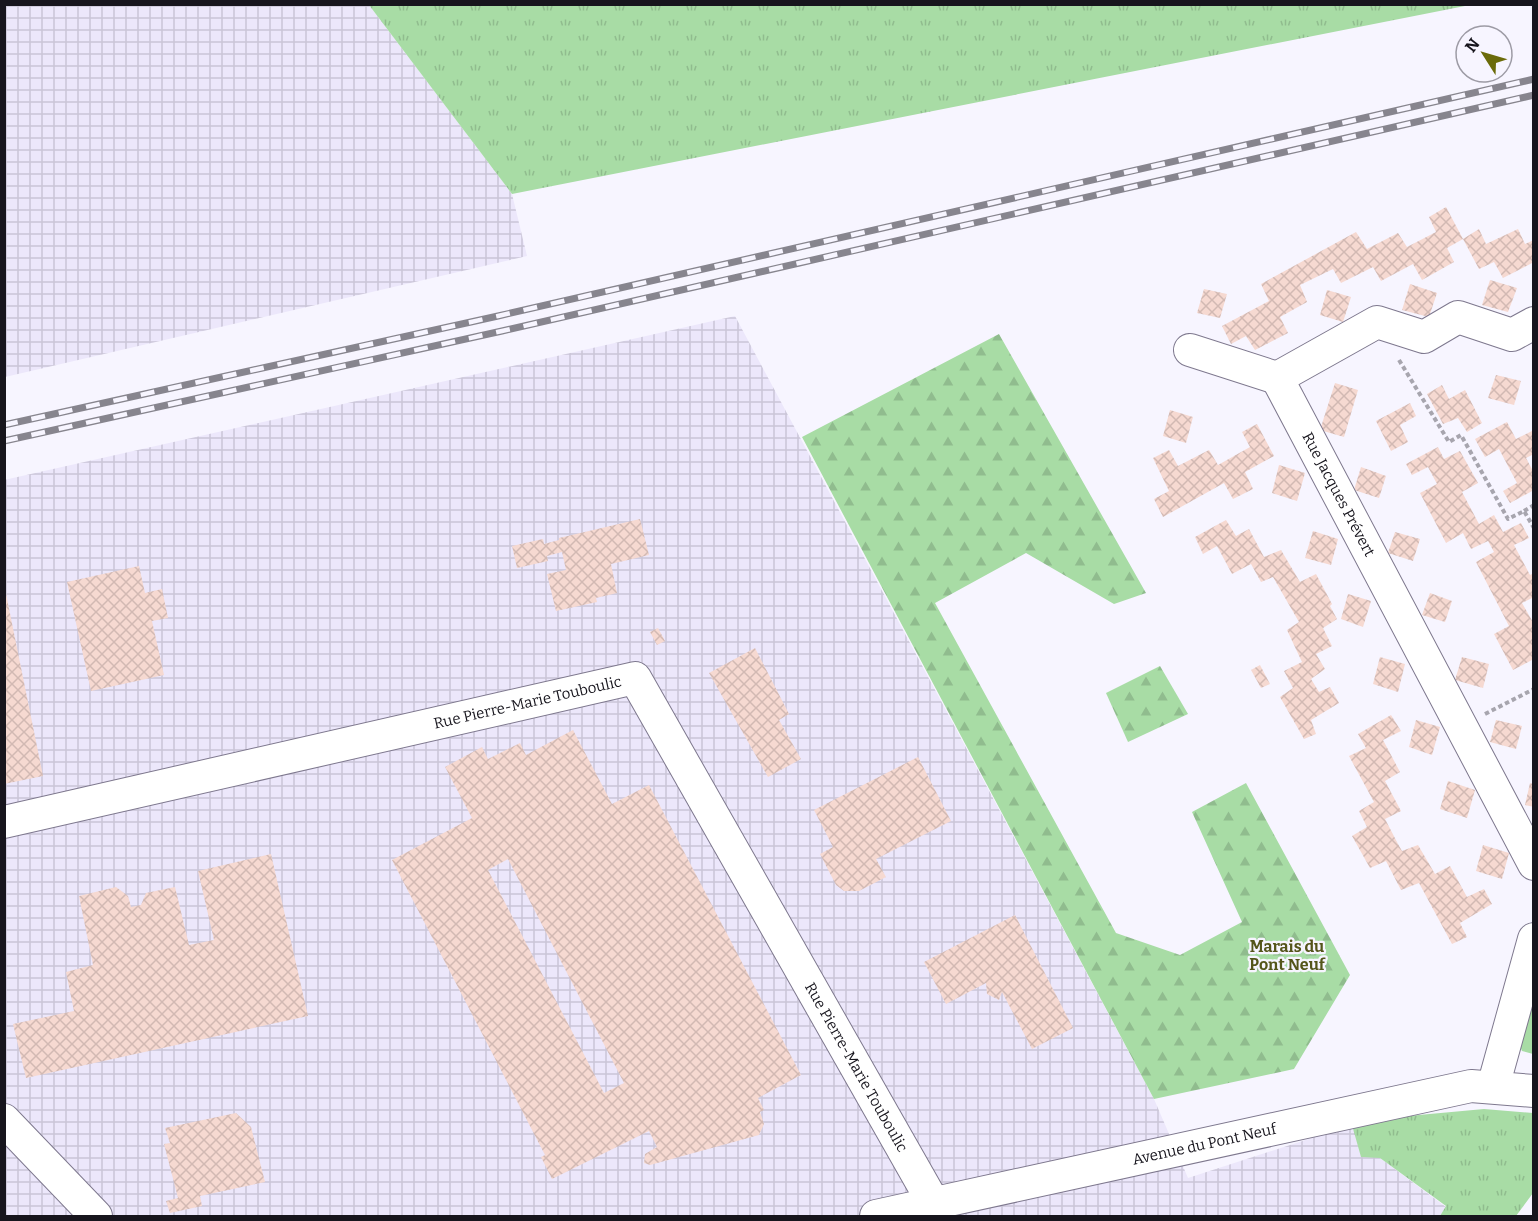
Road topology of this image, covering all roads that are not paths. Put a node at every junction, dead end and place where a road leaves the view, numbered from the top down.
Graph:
1 (1533, 322) edge
2 (1190, 350) dead end
3 (1277, 378) junction
4 (4, 822) edge
5 (1533, 864) edge
6 (1533, 939) edge
7 (1493, 1087) junction
8 (1533, 1091) edge
9 (4, 1119) edge
10 (936, 1210) edge
11 (96, 1216) edge
12 (876, 1216) edge

1 - 3 street
2 - 3 street
3 - 5 street, Rue Jacques Prévert
4 - 10 street, Rue Pierre-Marie Touboulic
6 - 7 street
7 - 8 street, Avenue du Pont Neuf
7 - 10 street, Avenue du Pont Neuf
9 - 11 street
10 - 12 street, Avenue du Pont Neuf

